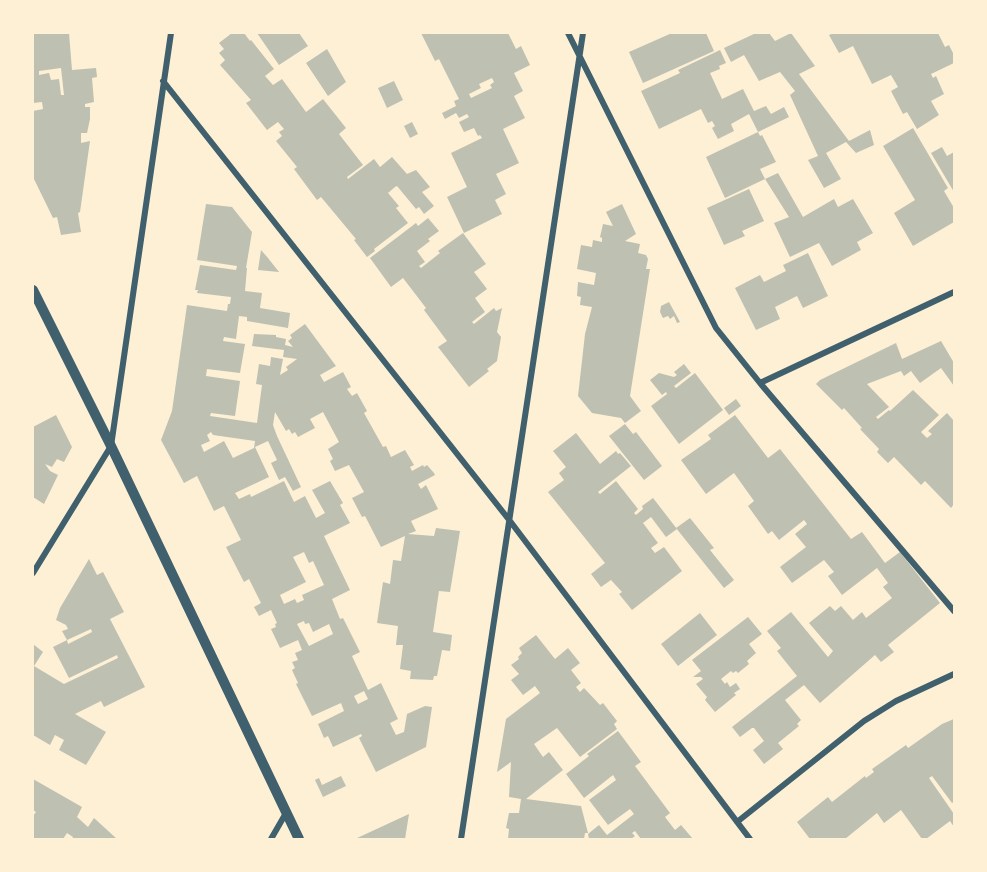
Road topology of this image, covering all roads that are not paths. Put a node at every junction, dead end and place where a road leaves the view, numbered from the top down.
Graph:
1 (171, 33) edge
2 (568, 33) edge
3 (583, 33) edge
4 (580, 56) junction
5 (163, 81) junction
6 (33, 290) edge
7 (954, 292) edge
8 (760, 383) junction
9 (111, 446) junction
10 (510, 521) junction
11 (33, 573) edge
12 (954, 611) edge
13 (954, 675) edge
14 (286, 813) junction
15 (737, 822) junction
16 (271, 839) edge
17 (299, 839) edge
18 (461, 839) edge
19 (750, 839) edge

1 - 5 street
2 - 4 street
3 - 4 street
4 - 8 street
4 - 10 street
5 - 9 street
5 - 10 street
6 - 9 street
7 - 8 street
8 - 12 street
9 - 11 street
9 - 14 street
10 - 15 street
10 - 18 street
13 - 15 street
14 - 16 street
14 - 17 street
15 - 19 street

